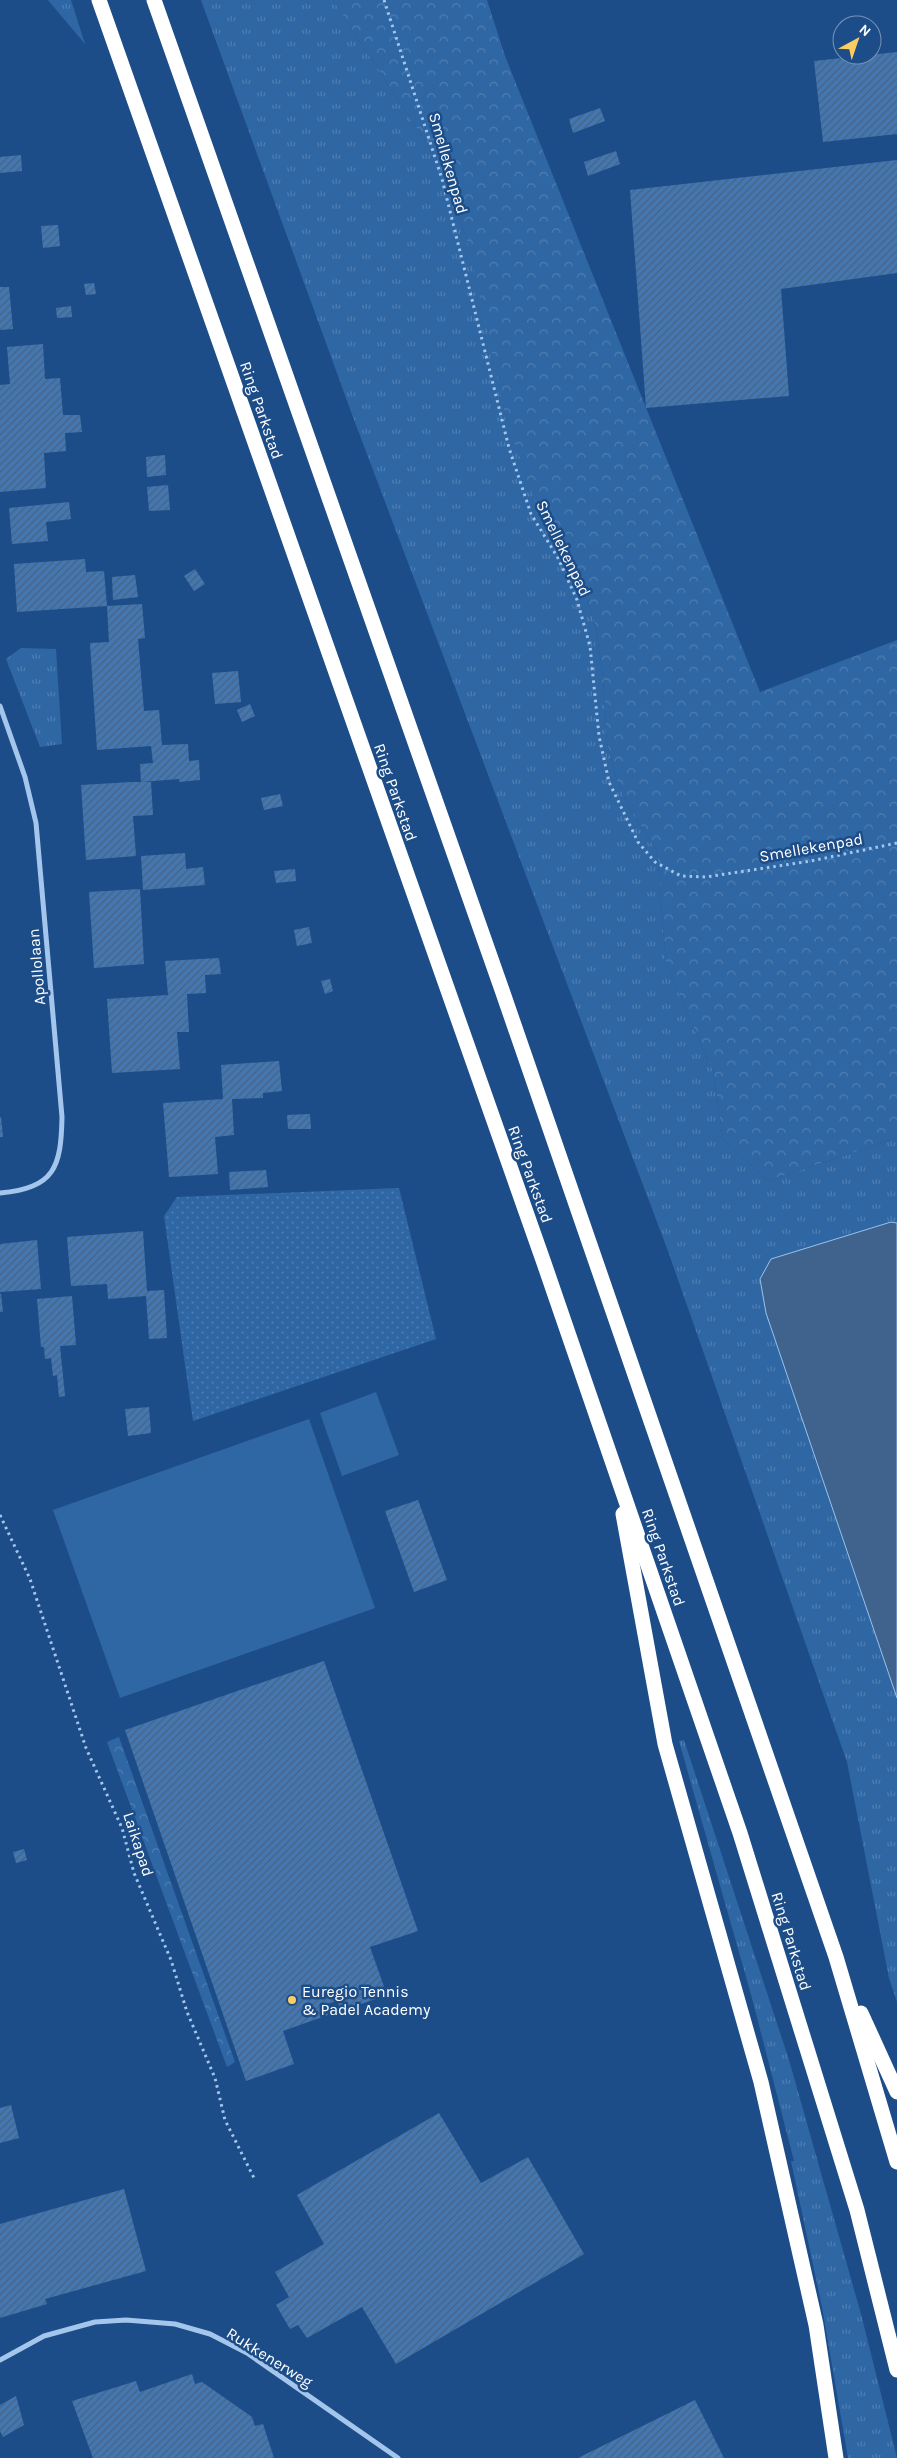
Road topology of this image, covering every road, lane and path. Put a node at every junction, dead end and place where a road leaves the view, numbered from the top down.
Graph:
1 (100, 0) edge
2 (154, 0) edge
3 (384, 0) edge
4 (0, 706) edge
5 (897, 843) edge
6 (0, 1193) edge
7 (614, 1464) junction
8 (0, 1515) edge
9 (836, 1957) junction
10 (897, 2092) edge
11 (897, 2162) edge
12 (255, 2180) dead end
13 (0, 2360) edge
14 (897, 2370) edge
15 (398, 2458) edge
16 (836, 2458) edge

1 - 7 highway, Ring Parkstad
2 - 9 highway, Ring Parkstad
3 - 5 path, Smellekenpad
4 - 6 street, Apollolaan
7 - 14 highway, Ring Parkstad
7 - 16 highway
8 - 12 path, Laikapad
9 - 10 highway
9 - 11 highway, Ring Parkstad
13 - 15 street, Rukkenerweg

